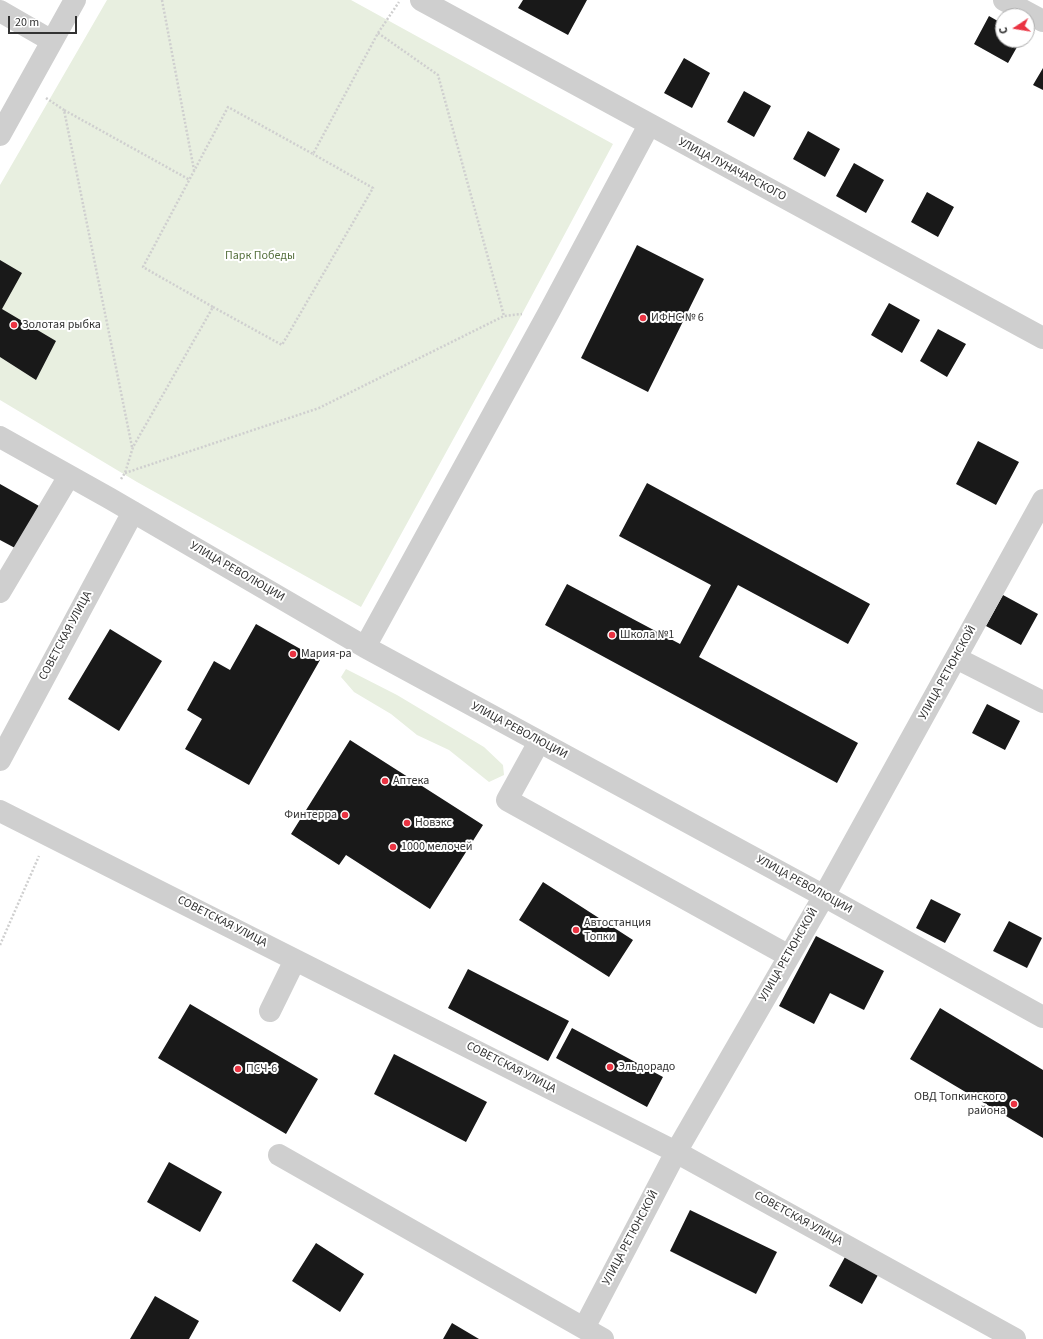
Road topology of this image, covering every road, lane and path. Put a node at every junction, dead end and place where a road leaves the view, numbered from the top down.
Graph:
1 (75, 0) edge
2 (162, 0) edge
3 (400, 0) edge
4 (421, 0) edge
5 (1004, 0) edge
6 (0, 11) edge
7 (1043, 20) edge
8 (378, 33) junction
9 (52, 41) junction
10 (649, 125) junction
11 (0, 134) edge
12 (313, 154) junction
13 (194, 171) junction
14 (190, 180) junction
15 (213, 307) junction
16 (549, 312) junction
17 (504, 316) junction
18 (1043, 338) edge
19 (0, 437) edge
20 (133, 447) junction
21 (125, 473) junction
22 (69, 476) junction
23 (118, 483) dead end
24 (1043, 500) edge
25 (133, 512) junction
26 (7, 566) edge
27 (0, 592) edge
28 (365, 647) junction
29 (956, 658) junction
30 (1043, 702) edge
31 (539, 742) junction
32 (0, 760) edge
33 (0, 811) edge
34 (49, 835) junction
35 (824, 896) junction
36 (0, 945) edge
37 (789, 956) junction
38 (296, 960) junction
39 (270, 1010) dead end
40 (1043, 1017) edge
41 (676, 1152) junction
42 (279, 1155) dead end
43 (584, 1328) junction
44 (603, 1339) edge
45 (1015, 1339) edge

1 - 9 street
2 - 13 path
3 - 8 path
4 - 10 street, УЛИЦА ЛУНАЧАРСКОГО
5 - 7 street
6 - 9 street
8 - 12 path
8 - 17 path
9 - 11 street
10 - 16 street
10 - 18 street, УЛИЦА ЛУНАЧАРСКОГО
12 - 13 path
12 - 15 path
13 - 14 path
14 - 15 path
14 - 20 path
15 - 20 path
16 - 17 path
16 - 28 street
17 - 21 path
19 - 22 street, УЛИЦА РЕВОЛЮЦИИ
20 - 21 path
21 - 23 path
22 - 25 street, УЛИЦА РЕВОЛЮЦИИ
22 - 26 street
24 - 29 street, УЛИЦА РЕТЮНСКОЙ
25 - 28 street, УЛИЦА РЕВОЛЮЦИИ
25 - 32 street, СОВЕТСКАЯ УЛИЦА
26 - 27 street
28 - 31 street, УЛИЦА РЕВОЛЮЦИИ
29 - 30 street
29 - 35 street, УЛИЦА РЕТЮНСКОЙ
31 - 35 street, УЛИЦА РЕВОЛЮЦИИ
31 - 37 street
33 - 34 street, СОВЕТСКАЯ УЛИЦА
34 - 36 path
34 - 38 street, СОВЕТСКАЯ УЛИЦА
35 - 37 street, УЛИЦА РЕТЮНСКОЙ
35 - 40 street, УЛИЦА РЕВОЛЮЦИИ
37 - 41 street, УЛИЦА РЕТЮНСКОЙ
38 - 39 street
38 - 41 street, СОВЕТСКАЯ УЛИЦА
41 - 43 street, УЛИЦА РЕТЮНСКОЙ
41 - 45 street, СОВЕТСКАЯ УЛИЦА
42 - 43 street
43 - 44 street

